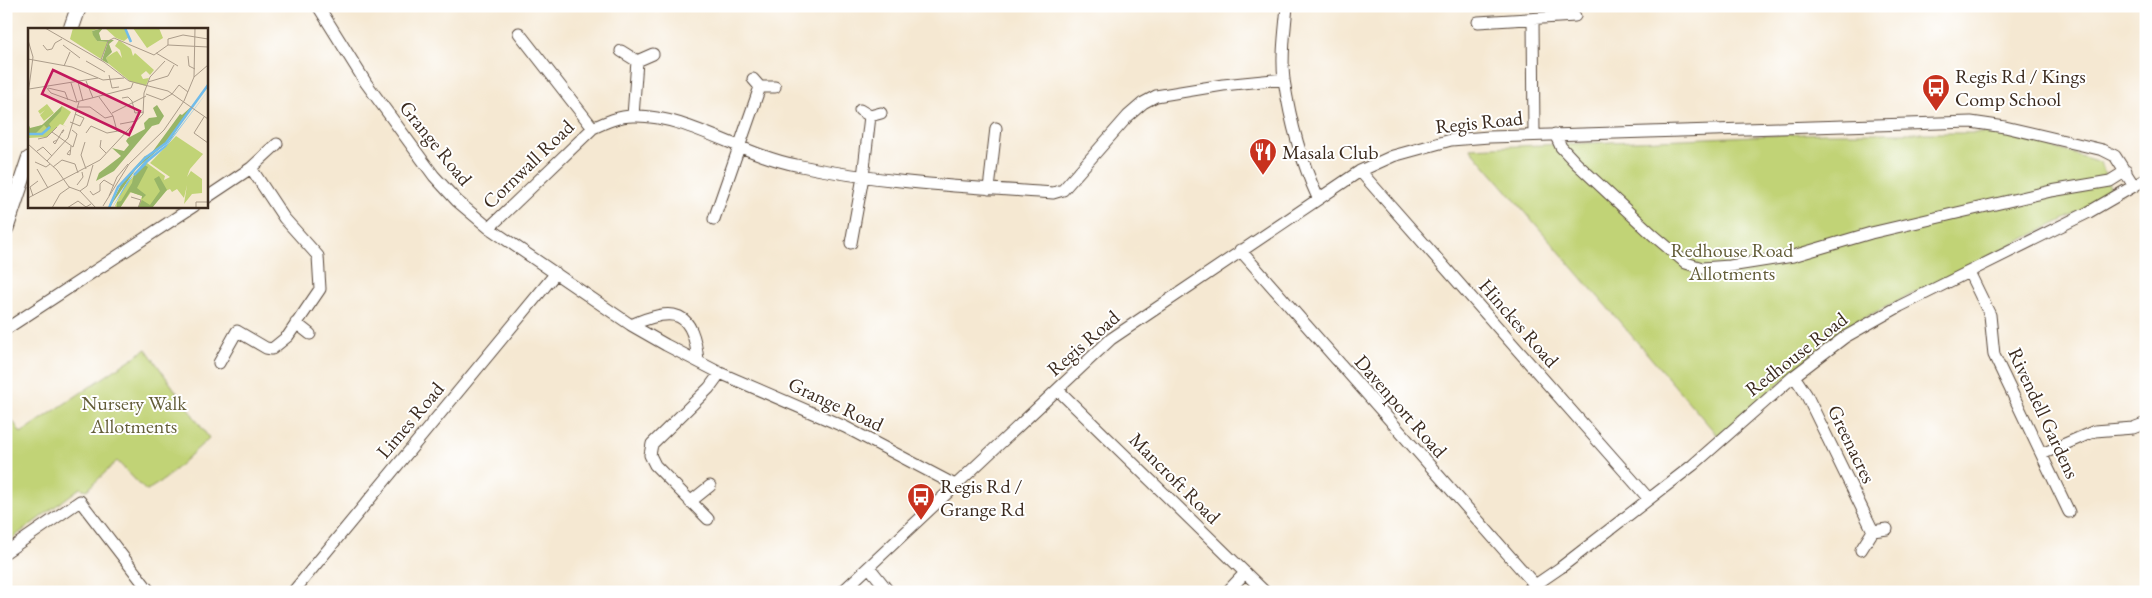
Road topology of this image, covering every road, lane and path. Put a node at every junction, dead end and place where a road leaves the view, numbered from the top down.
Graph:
1 (79, 6) edge
2 (318, 6) edge
3 (1287, 6) edge
4 (1575, 16) dead end
5 (1533, 18) junction
6 (1478, 22) dead end
7 (72, 28) edge
8 (519, 33) dead end
9 (621, 51) dead end
10 (653, 54) dead end
11 (637, 61) junction
12 (1284, 79) junction
13 (775, 87) dead end
14 (881, 113) dead end
15 (633, 116) junction
16 (593, 128) junction
17 (996, 128) dead end
18 (1555, 134) junction
19 (1534, 135) junction
20 (277, 144) dead end
21 (739, 148) junction
22 (28, 163) edge
23 (251, 168) junction
24 (1360, 171) junction
25 (2126, 171) junction
26 (863, 177) junction
27 (2146, 179) edge
28 (2134, 186) junction
29 (989, 189) junction
30 (208, 197) edge
31 (1318, 198) junction
32 (191, 208) edge
33 (714, 219) dead end
34 (6, 228) edge
35 (489, 228) junction
36 (851, 243) dead end
37 (1240, 250) junction
38 (1969, 272) junction
39 (556, 273) junction
40 (296, 323) junction
41 (631, 325) junction
42 (6, 329) edge
43 (310, 334) dead end
44 (698, 361) junction
45 (220, 363) dead end
46 (720, 373) junction
47 (1794, 376) junction
48 (1058, 390) junction
49 (2146, 423) edge
50 (2042, 454) junction
51 (955, 485) junction
52 (710, 486) dead end
53 (1649, 499) junction
54 (690, 502) junction
55 (2069, 512) dead end
56 (708, 519) dead end
57 (1887, 529) dead end
58 (1873, 532) junction
59 (1861, 550) dead end
60 (6, 552) edge
61 (869, 567) junction
62 (1245, 573) junction
63 (1530, 589) edge
64 (150, 592) edge
65 (293, 592) edge
66 (842, 592) edge
67 (889, 592) edge
68 (1227, 592) edge
69 (1265, 592) edge

1 - 7 street
2 - 35 street, Grange Road
3 - 12 street
4 - 5 street
5 - 6 street
5 - 19 street
8 - 16 street, Cornwall Road
9 - 11 street
10 - 11 street
11 - 15 street
12 - 29 street, Cornwall Road
12 - 31 street
13 - 21 street
14 - 26 street
15 - 16 street, Cornwall Road
15 - 21 street, Cornwall Road
16 - 35 street, Cornwall Road
17 - 29 street
18 - 19 street, Regis Road
18 - 25 street, Regis Road
18 - 25 street
19 - 24 street, Regis Road
20 - 23 street
21 - 26 street, Cornwall Road
21 - 33 street
22 - 34 street
23 - 30 street
23 - 40 street
24 - 31 street, Regis Road
24 - 53 street, Hinckes Road
25 - 28 street, Regis Road
26 - 29 street, Cornwall Road
26 - 36 street
27 - 28 street, Redhouse Road
28 - 38 street, Redhouse Road
31 - 37 street, Regis Road
32 - 42 street
35 - 39 street, Grange Road
37 - 48 street, Regis Road
37 - 63 street, Davenport Road
38 - 47 street, Redhouse Road
38 - 50 street, Rivendell Gardens
39 - 41 street, Grange Road
39 - 65 street, Limes Road
40 - 43 street
40 - 45 street
41 - 44 street, Grange Road
41 - 44 street
44 - 46 street, Grange Road
46 - 51 street, Grange Road
46 - 54 street
47 - 53 street, Redhouse Road
47 - 58 street, Greenacres
48 - 51 street, Regis Road
48 - 62 street, Mancroft Road
49 - 50 street
50 - 55 street, Rivendell Gardens
51 - 61 street, Regis Road
52 - 54 street
53 - 63 street, Redhouse Road
54 - 56 street
57 - 58 street
58 - 59 street
60 - 64 street
61 - 66 street, Regis Road
61 - 67 street
62 - 68 street
62 - 69 street, Mancroft Road

